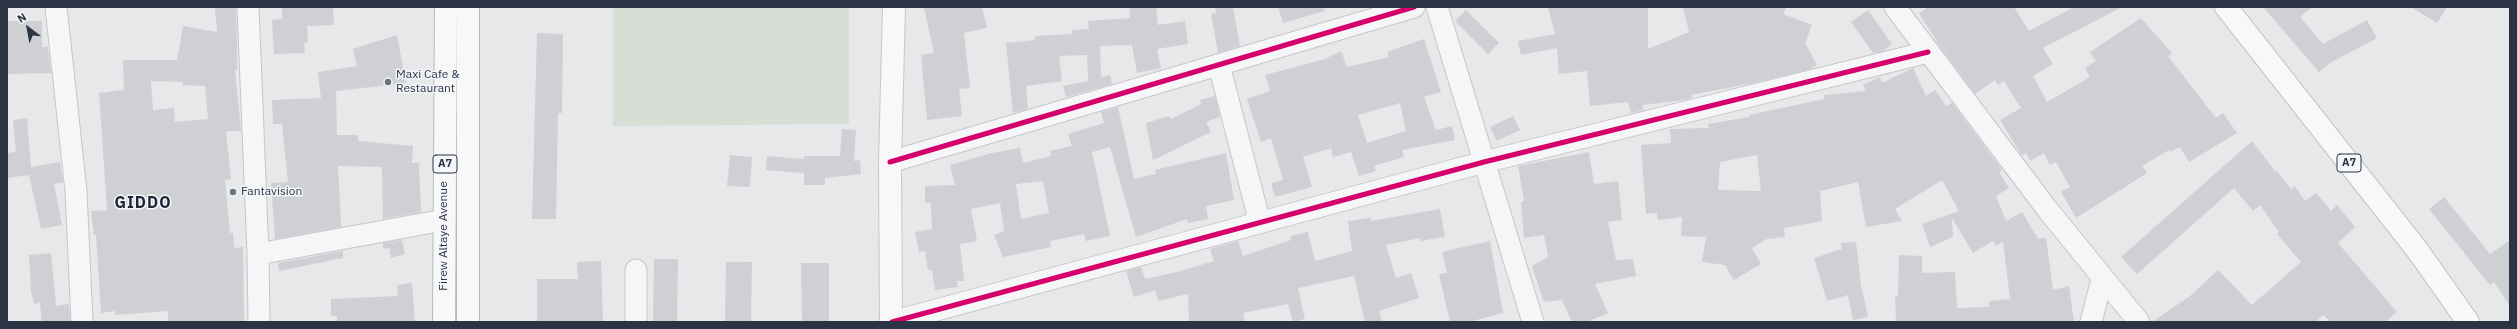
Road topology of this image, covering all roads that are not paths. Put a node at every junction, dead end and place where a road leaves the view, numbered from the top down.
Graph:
1 (56, 7) edge
2 (248, 7) edge
3 (446, 7) edge
4 (468, 7) edge
5 (894, 7) edge
6 (1414, 7) edge
7 (1437, 7) edge
8 (1895, 7) edge
9 (2226, 7) edge
10 (1928, 52) junction
11 (1219, 65) junction
12 (890, 162) junction
13 (1484, 162) junction
14 (468, 219) junction
15 (444, 220) junction
16 (1260, 223) junction
17 (258, 254) junction
18 (636, 270) dead end
19 (2102, 279) junction
20 (82, 322) edge
21 (258, 322) edge
22 (444, 322) edge
23 (468, 322) edge
24 (636, 322) edge
25 (892, 322) edge
26 (1533, 322) edge
27 (2091, 322) edge
28 (2139, 322) edge
29 (2468, 322) edge

1 - 20 street
2 - 17 street
3 - 15 main road, Firew Altaye Avenue / A7
4 - 14 main road, Firew Altaye Avenue / A7
5 - 12 main road
6 - 11 street
7 - 13 street
8 - 10 street
9 - 29 main road, A7
10 - 13 street
10 - 19 street
11 - 12 street
11 - 16 street
12 - 25 main road
13 - 16 street
13 - 26 street
14 - 15 main road
14 - 23 main road, Firew Altaye Avenue / A7
15 - 17 street
15 - 22 main road, Firew Altaye Avenue / A7
16 - 25 street
17 - 21 street
18 - 24 street
19 - 27 street
19 - 28 street

